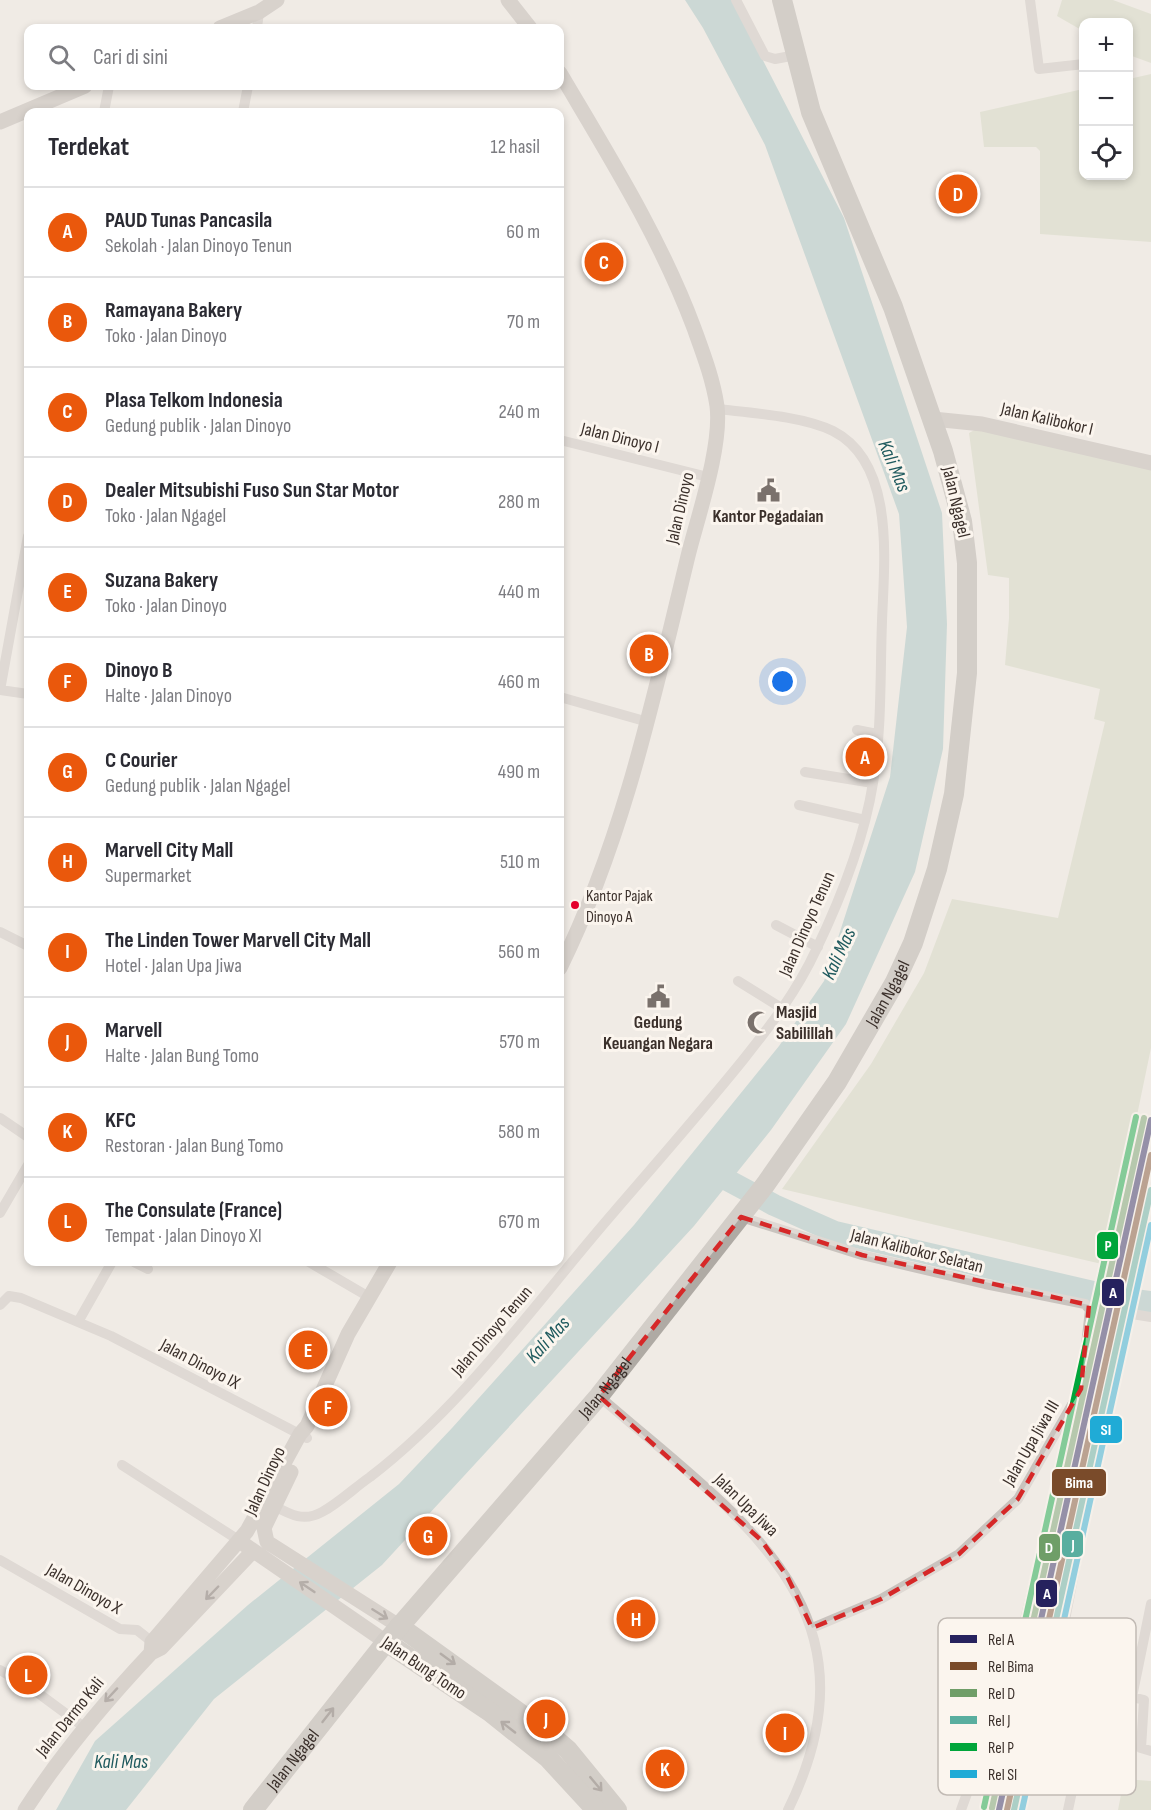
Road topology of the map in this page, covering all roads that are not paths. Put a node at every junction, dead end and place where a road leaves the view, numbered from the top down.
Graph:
1 (277, 0) edge
2 (508, 0) edge
3 (736, 0) edge
4 (782, 0) edge
5 (1030, 0) edge
6 (259, 12) junction
7 (230, 24) edge
8 (258, 24) edge
9 (527, 24) edge
10 (796, 55) junction
11 (1079, 64) edge
12 (564, 80) edge
13 (76, 90) edge
14 (108, 90) edge
15 (247, 90) edge
16 (33, 108) edge
17 (105, 108) edge
18 (244, 108) edge
19 (24, 112) edge
20 (0, 122) edge
21 (717, 409) junction
22 (933, 419) junction
23 (564, 441) edge
24 (1151, 463) edge
25 (708, 477) junction
26 (24, 558) edge
27 (0, 690) edge
28 (24, 693) edge
29 (564, 698) edge
30 (648, 722) junction
31 (857, 730) dead end
32 (877, 734) junction
33 (805, 772) dead end
34 (873, 783) junction
35 (799, 805) dead end
36 (865, 820) junction
37 (776, 925) dead end
38 (0, 932) edge
39 (24, 944) edge
40 (818, 947) junction
41 (564, 960) edge
42 (738, 981) dead end
43 (783, 1009) junction
44 (0, 1118) edge
45 (24, 1134) edge
46 (24, 1172) edge
47 (744, 1212) junction
48 (0, 1214) edge
49 (110, 1266) edge
50 (142, 1266) edge
51 (316, 1266) edge
52 (388, 1266) edge
53 (148, 1269) dead end
54 (369, 1297) junction
55 (0, 1305) edge
56 (1089, 1305) joint
57 (1151, 1317) edge
58 (78, 1322) junction
59 (1080, 1389) junction
60 (599, 1396) junction
61 (305, 1433) junction
62 (122, 1465) dead end
63 (274, 1506) junction
64 (240, 1541) junction
65 (265, 1553) junction
66 (0, 1560) edge
67 (1151, 1604) edge
68 (1026, 1618) edge
69 (1063, 1618) edge
70 (399, 1626) junction
71 (812, 1628) junction
72 (386, 1642) junction
73 (154, 1648) junction
74 (0, 1670) edge
75 (1136, 1682) edge
76 (1136, 1699) edge
77 (1148, 1714) edge
78 (84, 1727) junction
79 (1151, 1751) edge
80 (966, 1795) edge
81 (1021, 1795) edge
82 (1071, 1795) edge
83 (592, 1809) edge
84 (25, 1810) edge
85 (253, 1810) edge
86 (617, 1810) edge
87 (788, 1810) edge
88 (961, 1810) edge
89 (1017, 1810) edge
90 (1068, 1810) edge

1 - 6 main road
2 - 9 main road
3 - 10 street
4 - 10 highway, Jalan Ngagel
5 - 11 street
6 - 7 main road
6 - 8 street
10 - 22 highway, Jalan Ngagel
12 - 21 main road, Jalan Dinoyo
13 - 16 main road
14 - 17 street
15 - 18 street
19 - 20 main road
21 - 25 main road, Jalan Dinoyo
21 - 32 street, Jalan Dinoyo Tenun
22 - 24 main road, Jalan Kalibokor I
22 - 47 highway, Jalan Ngagel
23 - 25 street, Jalan Dinoyo I
25 - 30 main road, Jalan Dinoyo
26 - 27 street
27 - 28 street
29 - 30 street
30 - 41 main road, Jalan Dinoyo
31 - 32 street
32 - 34 street, Jalan Dinoyo Tenun
33 - 34 street
34 - 36 street, Jalan Dinoyo Tenun
35 - 36 street
36 - 40 street, Jalan Dinoyo Tenun
37 - 40 street
38 - 39 street
40 - 43 street, Jalan Dinoyo Tenun
42 - 43 street
43 - 63 street, Jalan Dinoyo Tenun
44 - 45 street
46 - 48 street
47 - 56 street, Jalan Kalibokor Selatan
47 - 60 highway, Jalan Ngagel
49 - 58 street
50 - 53 street
51 - 54 street
52 - 54 main road, Jalan Dinoyo
54 - 61 main road, Jalan Dinoyo
55 - 58 street, Jalan Dinoyo IX
56 - 59 street, Jalan Upa Jiwa III
57 - 69 street
58 - 61 street, Jalan Dinoyo IX
59 - 68 street
59 - 71 street, Jalan Upa Jiwa III
60 - 70 highway, Jalan Ngagel
60 - 71 street, Jalan Upa Jiwa
61 - 63 main road, Jalan Dinoyo
61 - 64 main road, Jalan Dinoyo
62 - 64 street
63 - 65 main road, Jalan Dinoyo
64 - 65 main road, Jalan Bung Tomo
64 - 73 main road, Jalan Darmo Kali
65 -> 70 main road, Jalan Bung Tomo
72 -> 65 main road, Jalan Bung Tomo
65 -> 73 main road, Jalan Darmo Kali
66 - 73 street, Jalan Dinoyo X
67 - 75 street
70 - 72 highway, Jalan Ngagel
70 -> 86 highway, Jalan Bung Tomo
71 - 87 street, Jalan Upa Jiwa
83 -> 72 highway, Jalan Bung Tomo
85 -> 72 highway, Jalan Ngagel
73 -> 78 main road, Jalan Darmo Kali
74 - 78 street
76 - 77 street
77 - 79 street
78 - 84 main road, Jalan Darmo Kali
80 - 88 street
81 - 89 street
82 - 90 street

